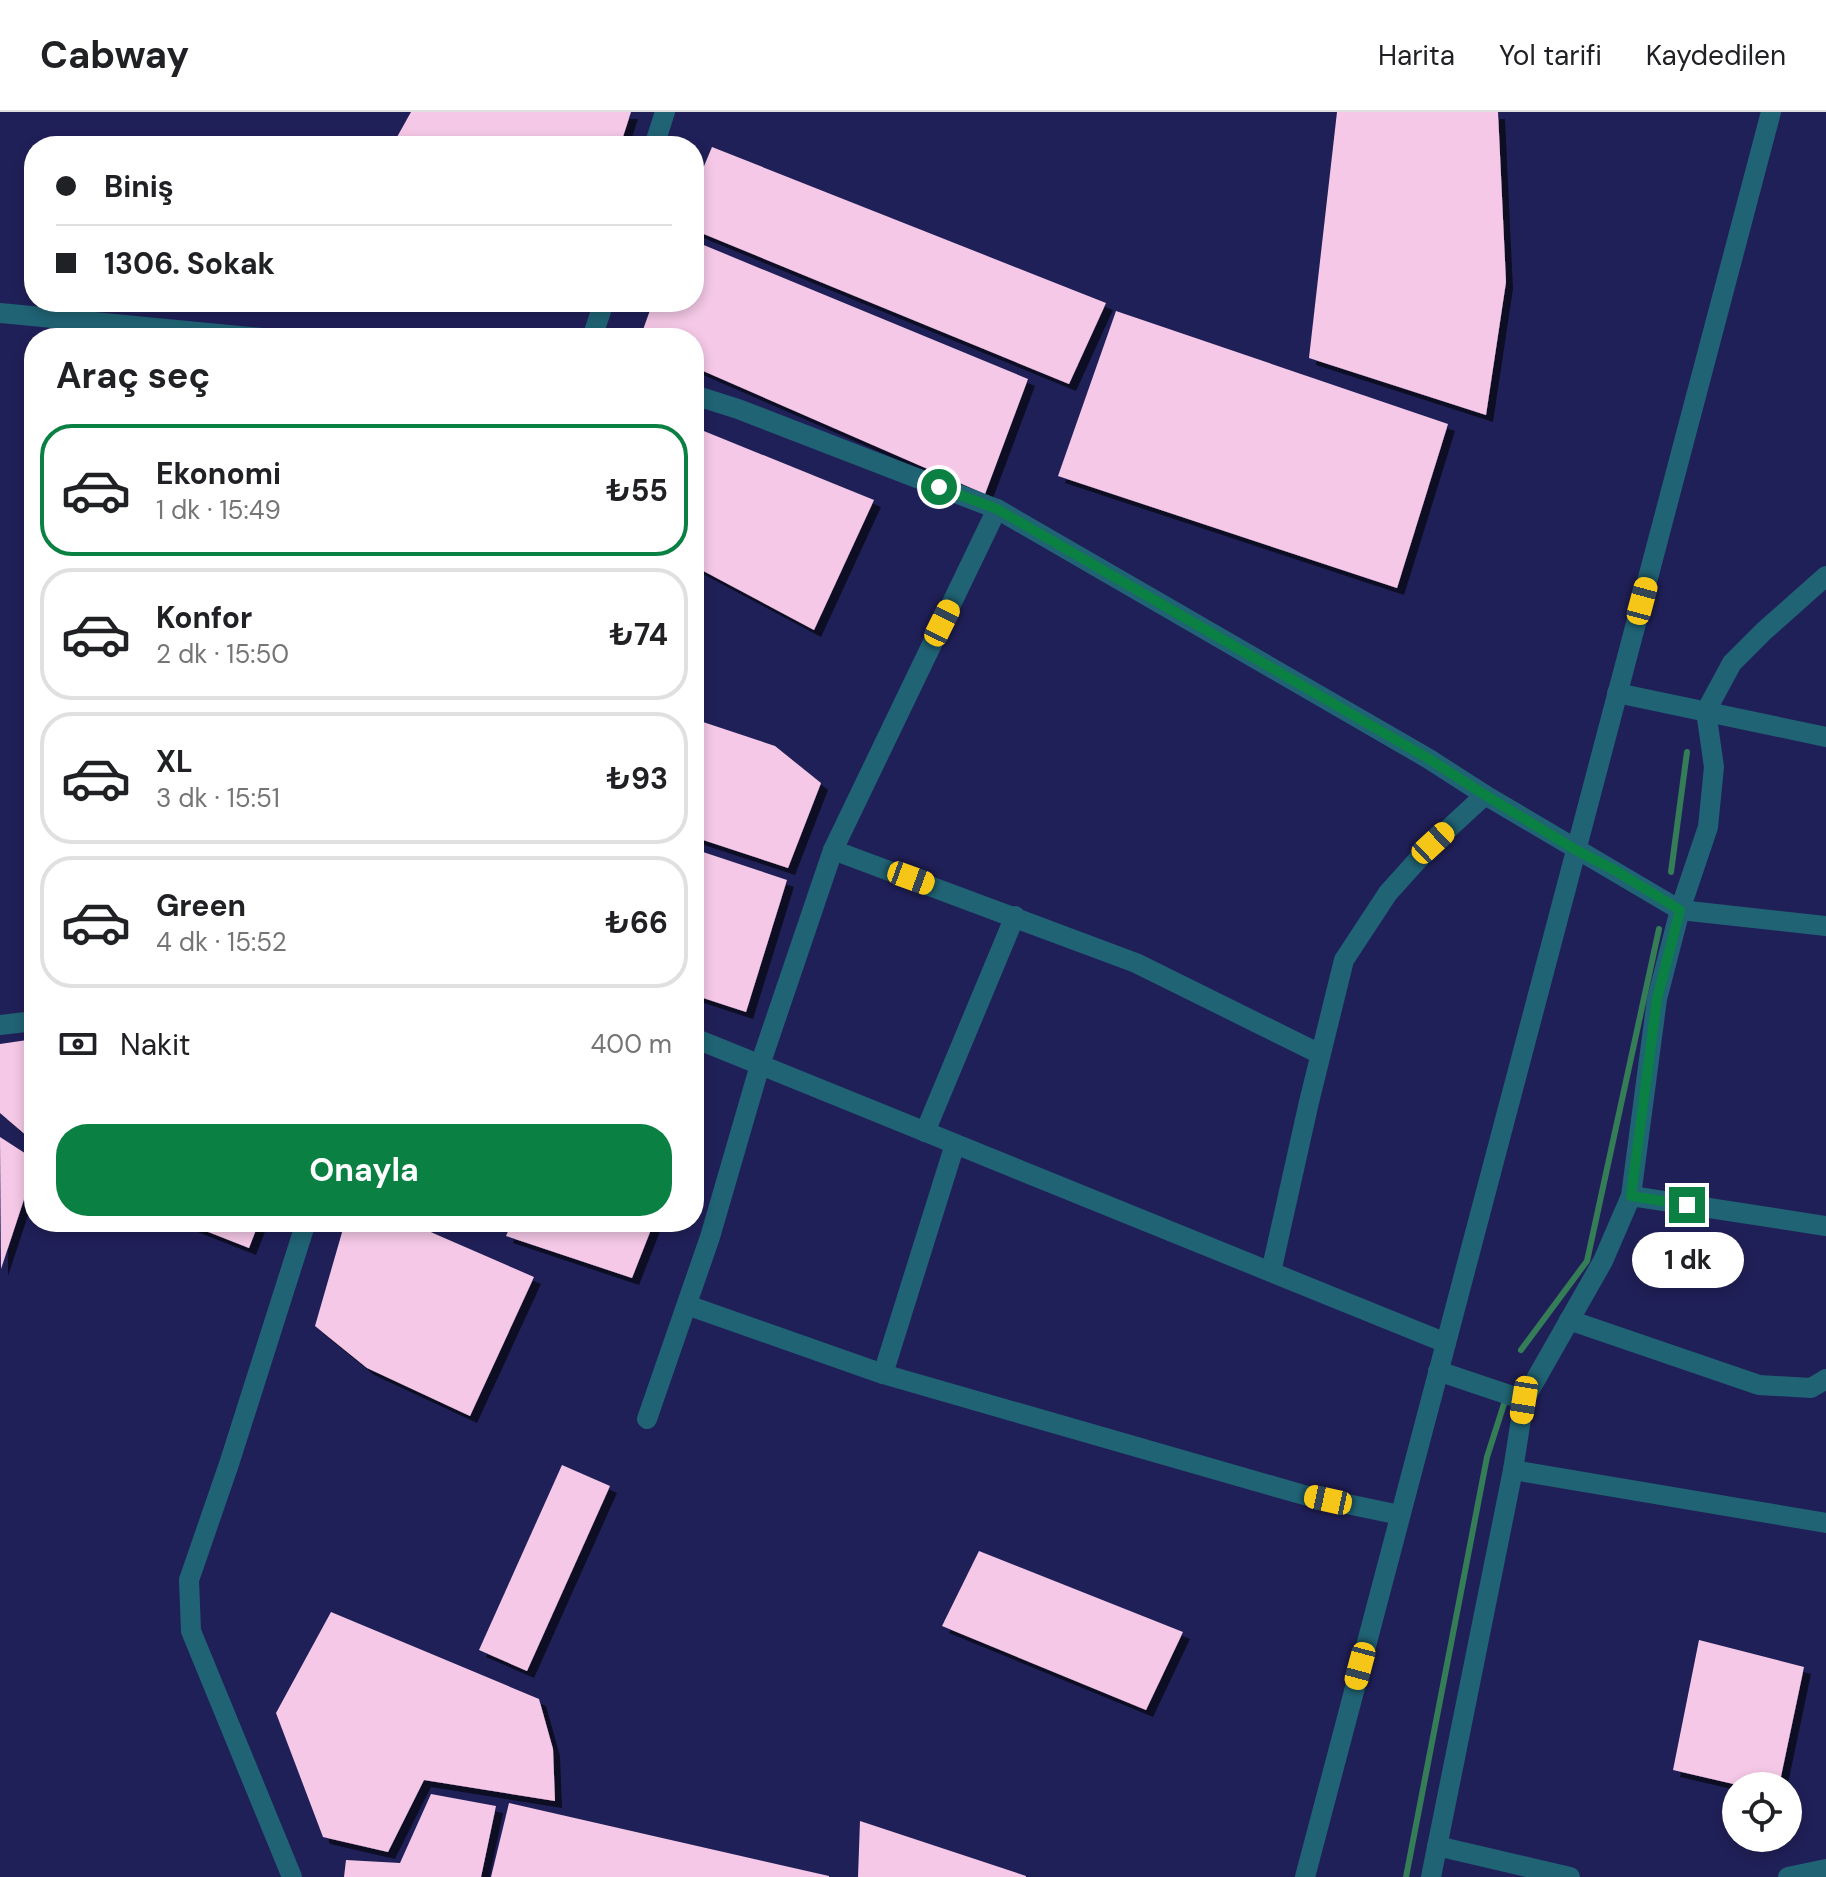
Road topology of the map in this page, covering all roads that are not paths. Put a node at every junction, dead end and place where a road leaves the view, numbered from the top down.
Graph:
1 (665, 112) edge
2 (1771, 112) edge
3 (657, 136) edge
4 (0, 313) edge
5 (157, 328) edge
6 (704, 398) edge
7 (997, 509) junction
8 (1826, 576) edge
9 (1617, 693) junction
10 (1706, 711) junction
11 (1826, 737) edge
12 (1485, 795) junction
13 (833, 850) junction
14 (1576, 850) junction
15 (1680, 910) junction
16 (1015, 916) junction
17 (1826, 926) edge
18 (24, 1022) edge
19 (0, 1025) edge
20 (704, 1042) edge
21 (1320, 1054) junction
22 (760, 1065) junction
23 (925, 1132) junction
24 (955, 1144) junction
25 (1631, 1196) junction
26 (1826, 1226) edge
27 (303, 1232) edge
28 (1271, 1272) junction
29 (687, 1305) junction
30 (1569, 1320) junction
31 (1446, 1343) junction
32 (1438, 1371) junction
33 (883, 1374) junction
34 (1826, 1379) edge
35 (1524, 1400) junction
36 (647, 1419) dead end
37 (1513, 1470) junction
38 (1400, 1515) junction
39 (1826, 1523) edge
40 (1437, 1846) junction
41 (1826, 1869) edge
42 (292, 1877) edge
43 (1305, 1877) edge
44 (1431, 1877) edge
45 (1570, 1877) edge
46 (1788, 1877) edge

1 - 3 street
2 - 9 street
4 - 5 street
6 - 7 street
7 - 12 street
7 - 13 street
8 - 10 street
9 - 10 street
9 - 14 street
10 - 11 street
10 - 15 street
12 - 14 street
12 - 21 street
13 - 16 street
13 - 22 street
14 - 15 street
14 - 31 street
15 - 17 street
15 - 25 street
16 - 21 street
16 - 23 street
18 - 19 street
20 - 22 street
21 - 28 street
22 - 23 street
22 - 29 street
23 - 24 street
24 - 28 street
24 - 33 street
25 - 26 street
25 - 30 street
27 - 42 street
28 - 31 street
29 - 33 street
29 - 36 street
30 - 34 street
30 - 35 street
31 - 32 street
32 - 35 street
32 - 38 street
33 - 38 street
35 - 37 street
37 - 39 street
37 - 40 street
38 - 43 street
40 - 44 street
40 - 45 street
41 - 46 street

